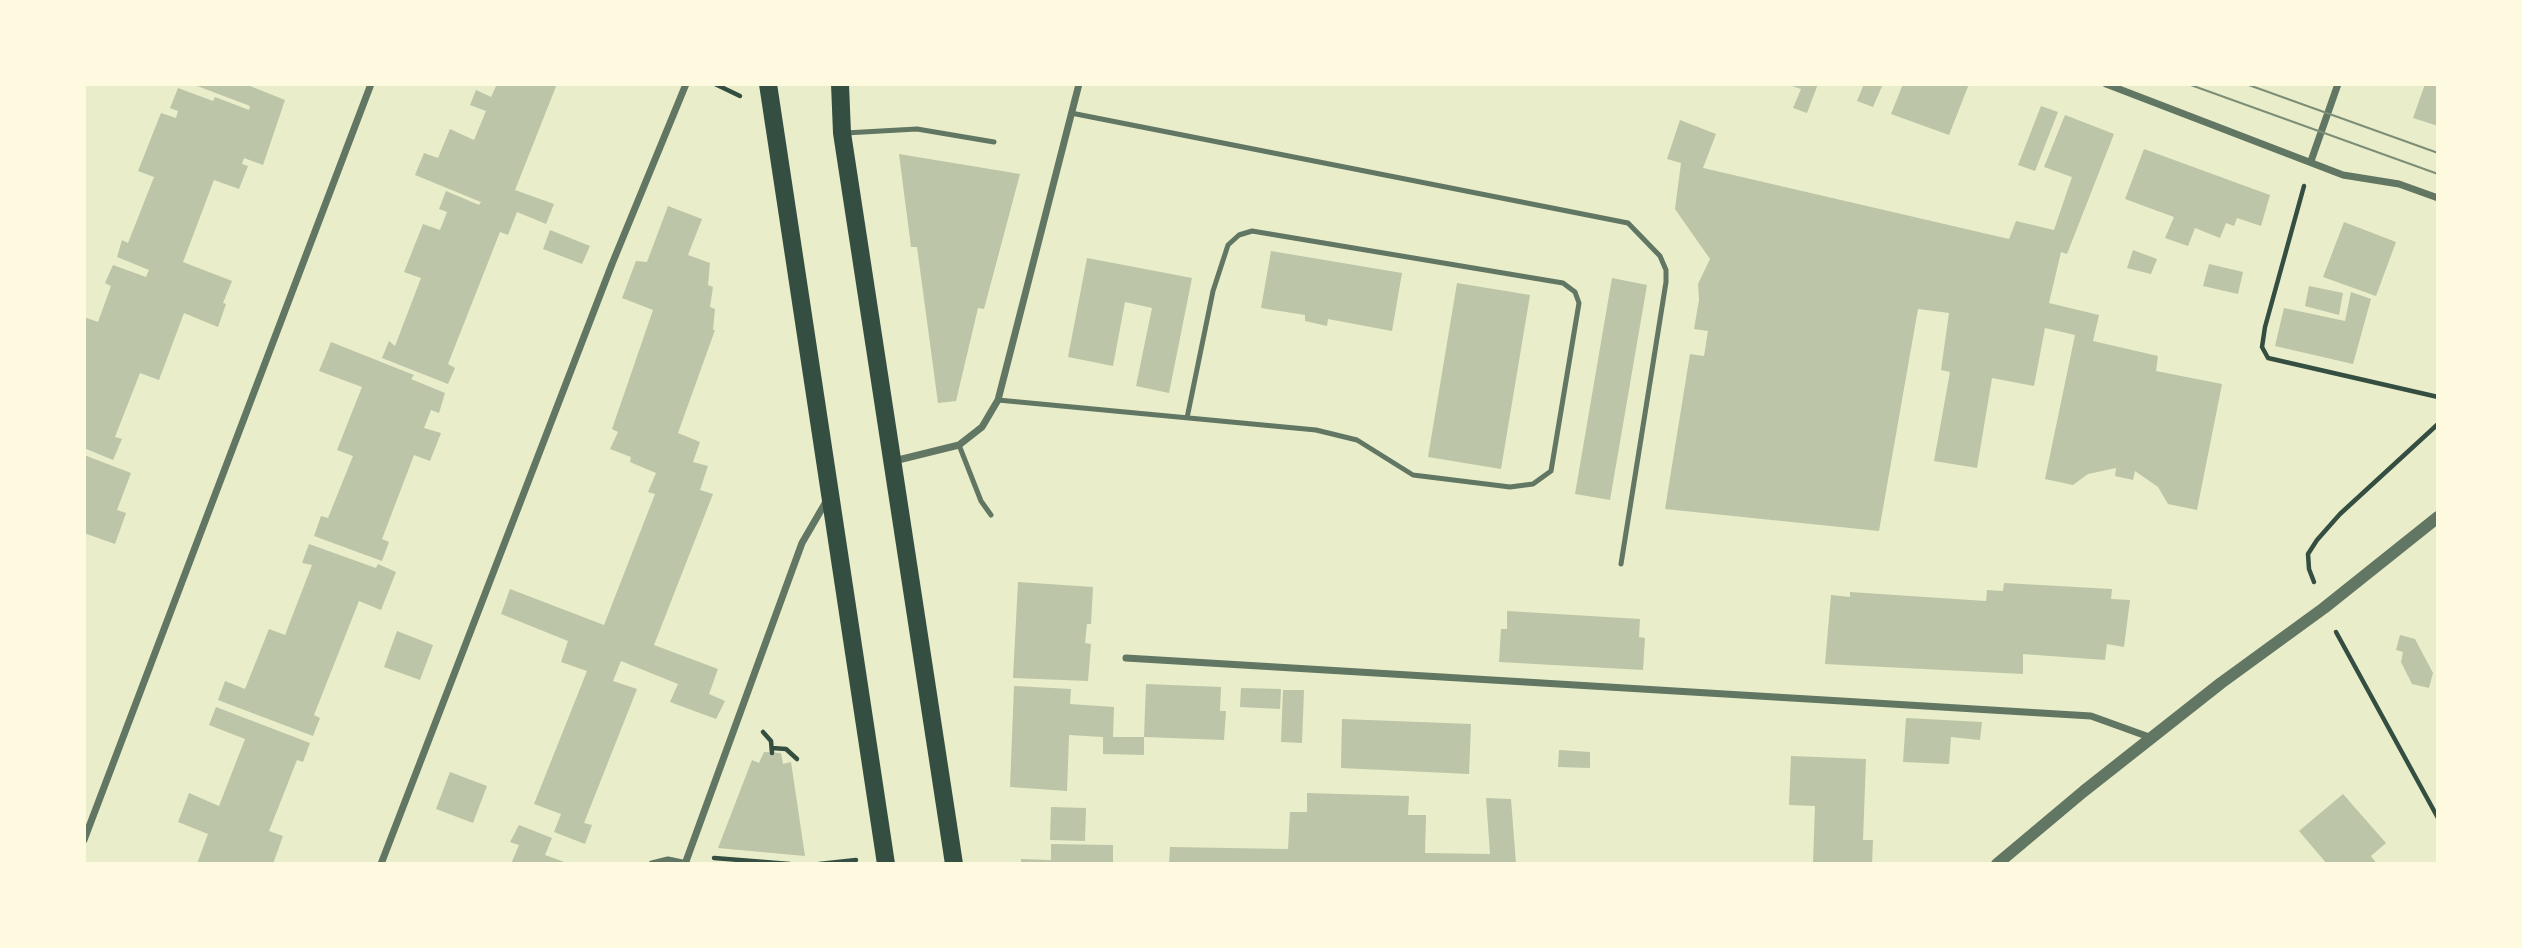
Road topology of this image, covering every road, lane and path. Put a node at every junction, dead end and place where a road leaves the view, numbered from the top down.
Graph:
1 (371, 84) edge
2 (687, 84) edge
3 (768, 84) edge
4 (840, 84) edge
5 (1079, 84) edge
6 (2105, 84) edge
7 (2338, 84) edge
8 (1071, 113) junction
9 (842, 133) junction
10 (995, 142) dead end
11 (2311, 161) junction
12 (2438, 198) edge
13 (2438, 397) edge
14 (998, 400) junction
15 (1187, 418) junction
16 (2438, 425) edge
17 (959, 445) junction
18 (893, 462) junction
19 (829, 496) junction
20 (991, 515) dead end
21 (2438, 517) edge
22 (1622, 564) dead end
23 (2309, 569) dead end
24 (2344, 649) dead end
25 (1126, 658) dead end
26 (763, 732) dead end
27 (2152, 738) junction
28 (797, 759) dead end
29 (2438, 818) edge
30 (84, 840) edge
31 (2004, 861) edge
32 (687, 862) edge
33 (381, 864) edge
34 (652, 864) edge
35 (790, 864) edge
36 (886, 864) edge
37 (954, 864) edge

1 - 30 street
2 - 33 street
3 - 19 main road
4 - 9 main road
5 - 8 street
6 - 11 street
7 - 11 street
8 - 14 street
8 - 22 lane
9 - 10 lane
9 - 18 main road
11 - 12 street
11 - 13 path
14 - 15 lane
14 - 17 street
15 - 15 lane
16 - 23 path
17 - 18 street
17 - 20 lane
18 - 37 main road
19 - 32 street
19 - 36 main road
21 - 27 street
24 - 29 path
25 - 27 street
26 - 28 path
27 - 31 street
32 - 34 street
32 - 35 path

